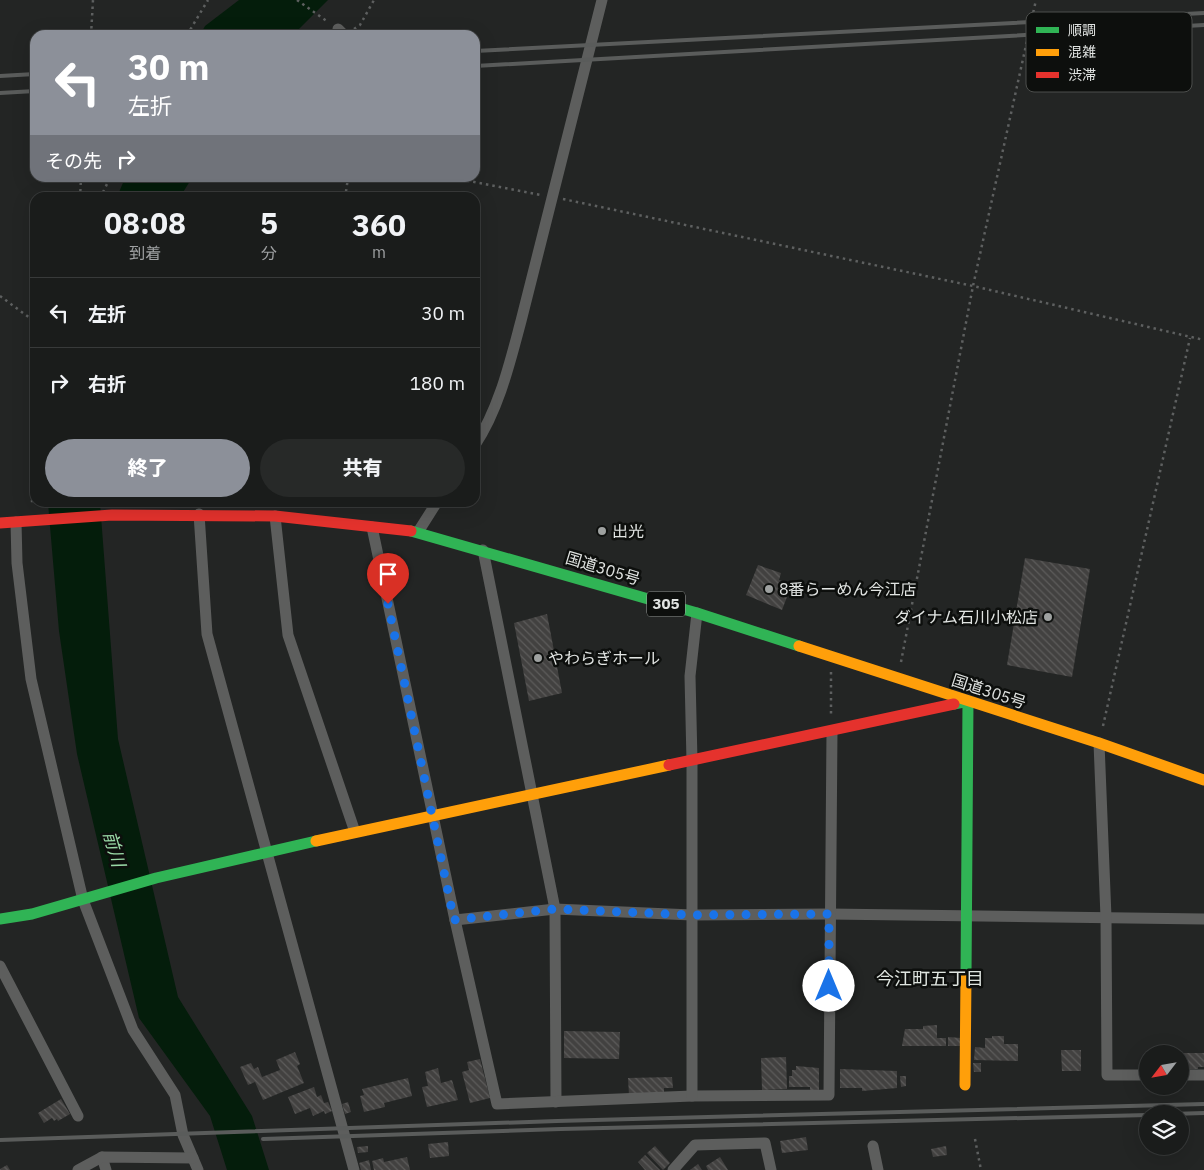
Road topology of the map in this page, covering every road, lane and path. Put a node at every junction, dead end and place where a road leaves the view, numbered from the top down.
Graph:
1 (93, 0) edge
2 (208, 0) edge
3 (297, 0) edge
4 (374, 0) edge
5 (602, 0) edge
6 (91, 30) edge
7 (190, 30) edge
8 (343, 30) edge
9 (348, 30) edge
10 (1026, 45) edge
11 (475, 182) edge
12 (554, 197) junction
13 (973, 286) junction
14 (0, 296) edge
15 (30, 318) edge
16 (1190, 338) junction
17 (1204, 340) edge
18 (480, 438) edge
19 (32, 507) edge
20 (435, 507) edge
21 (199, 514) junction
22 (276, 516) junction
23 (16, 522) junction
24 (32, 522) junction
25 (0, 523) edge
26 (372, 527) junction
27 (418, 532) junction
28 (483, 550) junction
29 (697, 614) junction
30 (831, 656) junction
31 (898, 678) junction
32 (968, 701) junction
33 (832, 731) junction
34 (1099, 743) junction
35 (692, 761) junction
36 (1204, 780) edge
37 (533, 795) junction
38 (432, 816) junction
39 (356, 832) junction
40 (268, 851) junction
41 (82, 900) junction
42 (555, 909) junction
43 (829, 914) junction
44 (692, 915) junction
45 (968, 916) junction
46 (1106, 917) junction
47 (0, 919) edge
48 (1204, 919) edge
49 (454, 920) junction
50 (0, 966) edge
51 (1139, 1075) edge
52 (1189, 1075) edge
53 (1204, 1075) edge
54 (965, 1086) dead end
55 (692, 1096) junction
56 (556, 1102) junction
57 (78, 1116) dead end
58 (975, 1139) dead end
59 (873, 1146) dead end
60 (102, 1157) junction
61 (193, 1158) junction
62 (78, 1170) edge
63 (106, 1170) edge
64 (198, 1170) edge
65 (354, 1170) edge
66 (673, 1170) edge
67 (771, 1170) edge
68 (878, 1170) edge
69 (981, 1170) edge

1 - 6 path
2 - 7 path
3 - 8 path
4 - 9 path
5 - 12 street
10 - 13 path
11 - 12 path
12 - 13 path
12 - 18 street
13 - 16 path
13 - 31 path
14 - 15 path
16 - 17 path
16 - 34 path
19 - 24 path
20 - 27 street
21 - 22 main road, 国道305号 / 305
21 - 24 main road, 国道305号 / 305
21 - 40 street
22 - 26 main road, 国道305号 / 305
22 - 39 street
23 - 24 main road, 国道305号 / 305
23 - 25 main road, 国道305号 / 305
23 - 41 street
26 - 27 main road, 国道305号 / 305
26 - 38 street
27 - 28 main road, 国道305号 / 305
28 - 29 main road, 国道305号 / 305
28 - 37 street
29 - 30 main road, 国道305号 / 305
29 - 35 street
30 - 31 main road, 国道305号 / 305
30 - 33 path
31 - 32 main road, 国道305号 / 305
32 - 33 main road
32 - 34 main road, 国道305号 / 305
32 - 45 main road
33 - 35 main road
33 - 43 street
34 - 36 main road, 国道305号 / 305
34 - 46 street
35 - 37 main road
35 - 44 street
37 - 38 main road
37 - 42 street
38 - 39 main road
38 - 49 street
39 - 40 main road
40 - 41 main road
40 - 65 street
41 - 47 main road
41 - 61 street
42 - 44 street
42 - 49 street
42 - 56 street
43 - 44 street
43 - 45 street
43 - 55 street
44 - 55 street
45 - 46 street
45 - 54 main road
46 - 48 street
46 - 51 street
49 - 56 street
50 - 57 street
52 - 53 street
55 - 56 street
58 - 69 path
59 - 68 street
60 - 61 street
60 - 62 street
60 - 63 street
61 - 64 street
66 - 67 street

